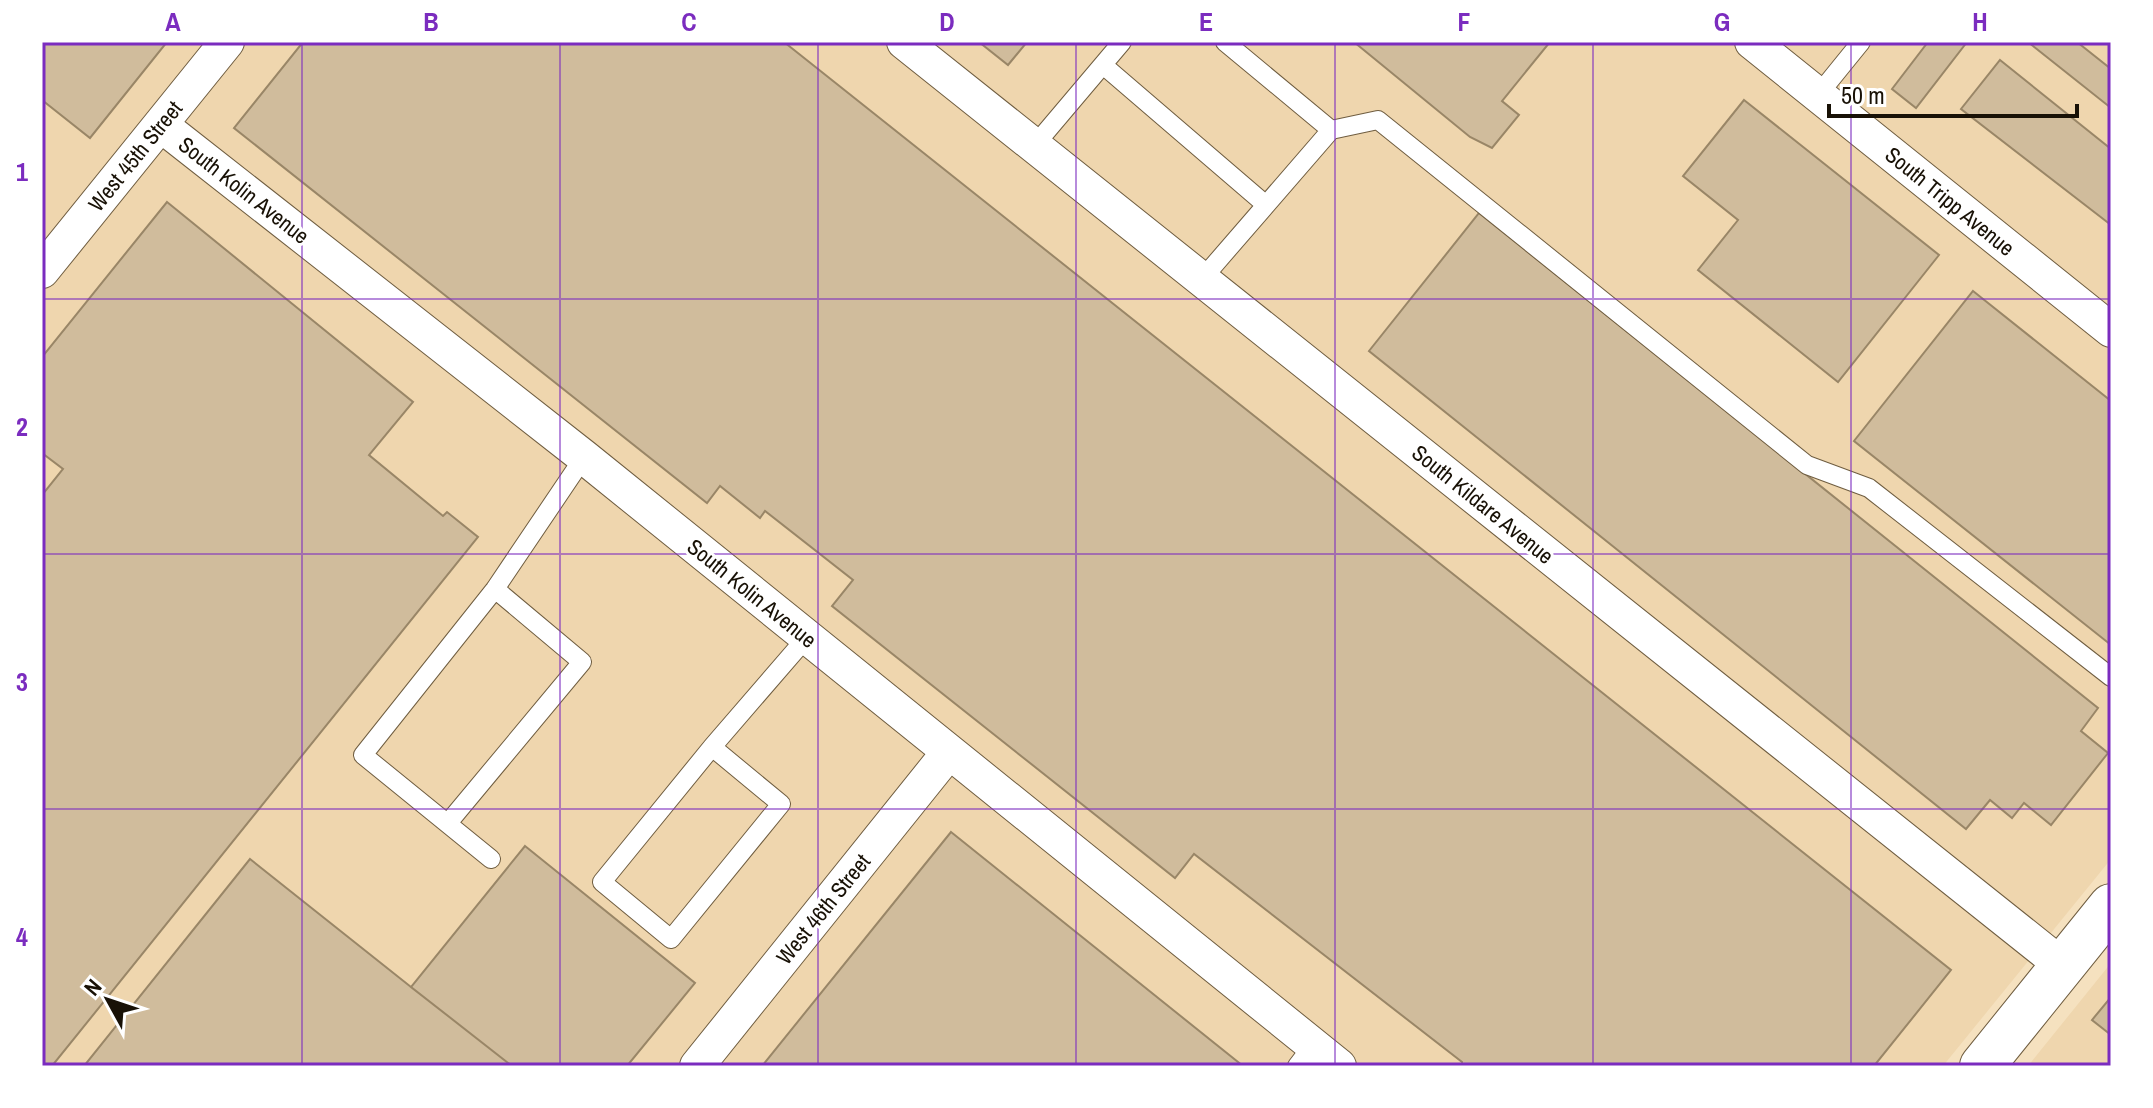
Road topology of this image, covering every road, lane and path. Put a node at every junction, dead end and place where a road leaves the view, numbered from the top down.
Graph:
1 (227, 42) edge
2 (904, 42) edge
3 (1122, 42) edge
4 (1225, 42) edge
5 (1752, 42) edge
6 (1861, 42) edge
7 (1103, 65) junction
8 (1818, 95) junction
9 (161, 125) junction
10 (1331, 130) junction
11 (1034, 146) junction
12 (1266, 205) junction
13 (42, 271) edge
14 (1202, 279) junction
15 (2111, 330) edge
16 (584, 457) junction
17 (495, 589) junction
18 (807, 637) junction
19 (2111, 677) edge
20 (712, 747) junction
21 (949, 752) junction
22 (448, 823) junction
23 (491, 859) dead end
24 (2107, 918) edge
25 (2063, 966) junction
26 (1316, 1059) edge
27 (697, 1066) edge
28 (1982, 1066) edge

1 - 9 street, West 45th Street
2 - 11 street, South Kildare Avenue
3 - 7 lane
4 - 10 lane
5 - 8 street, South Tripp Avenue
6 - 8 lane
7 - 11 lane
7 - 12 lane
8 - 15 street, South Tripp Avenue
9 - 13 street, West 45th Street
9 - 16 street, South Kolin Avenue
10 - 12 lane
10 - 19 lane
11 - 14 street, South Kildare Avenue
12 - 14 lane
14 - 25 street, South Kildare Avenue
16 - 17 lane
16 - 18 street, South Kolin Avenue
17 - 22 lane
17 - 22 lane
18 - 20 lane
18 - 21 street, South Kolin Avenue
20 - 20 lane
21 - 26 street, South Kolin Avenue
21 - 27 street, West 46th Street
22 - 23 lane
24 - 25 main road
25 - 28 main road

